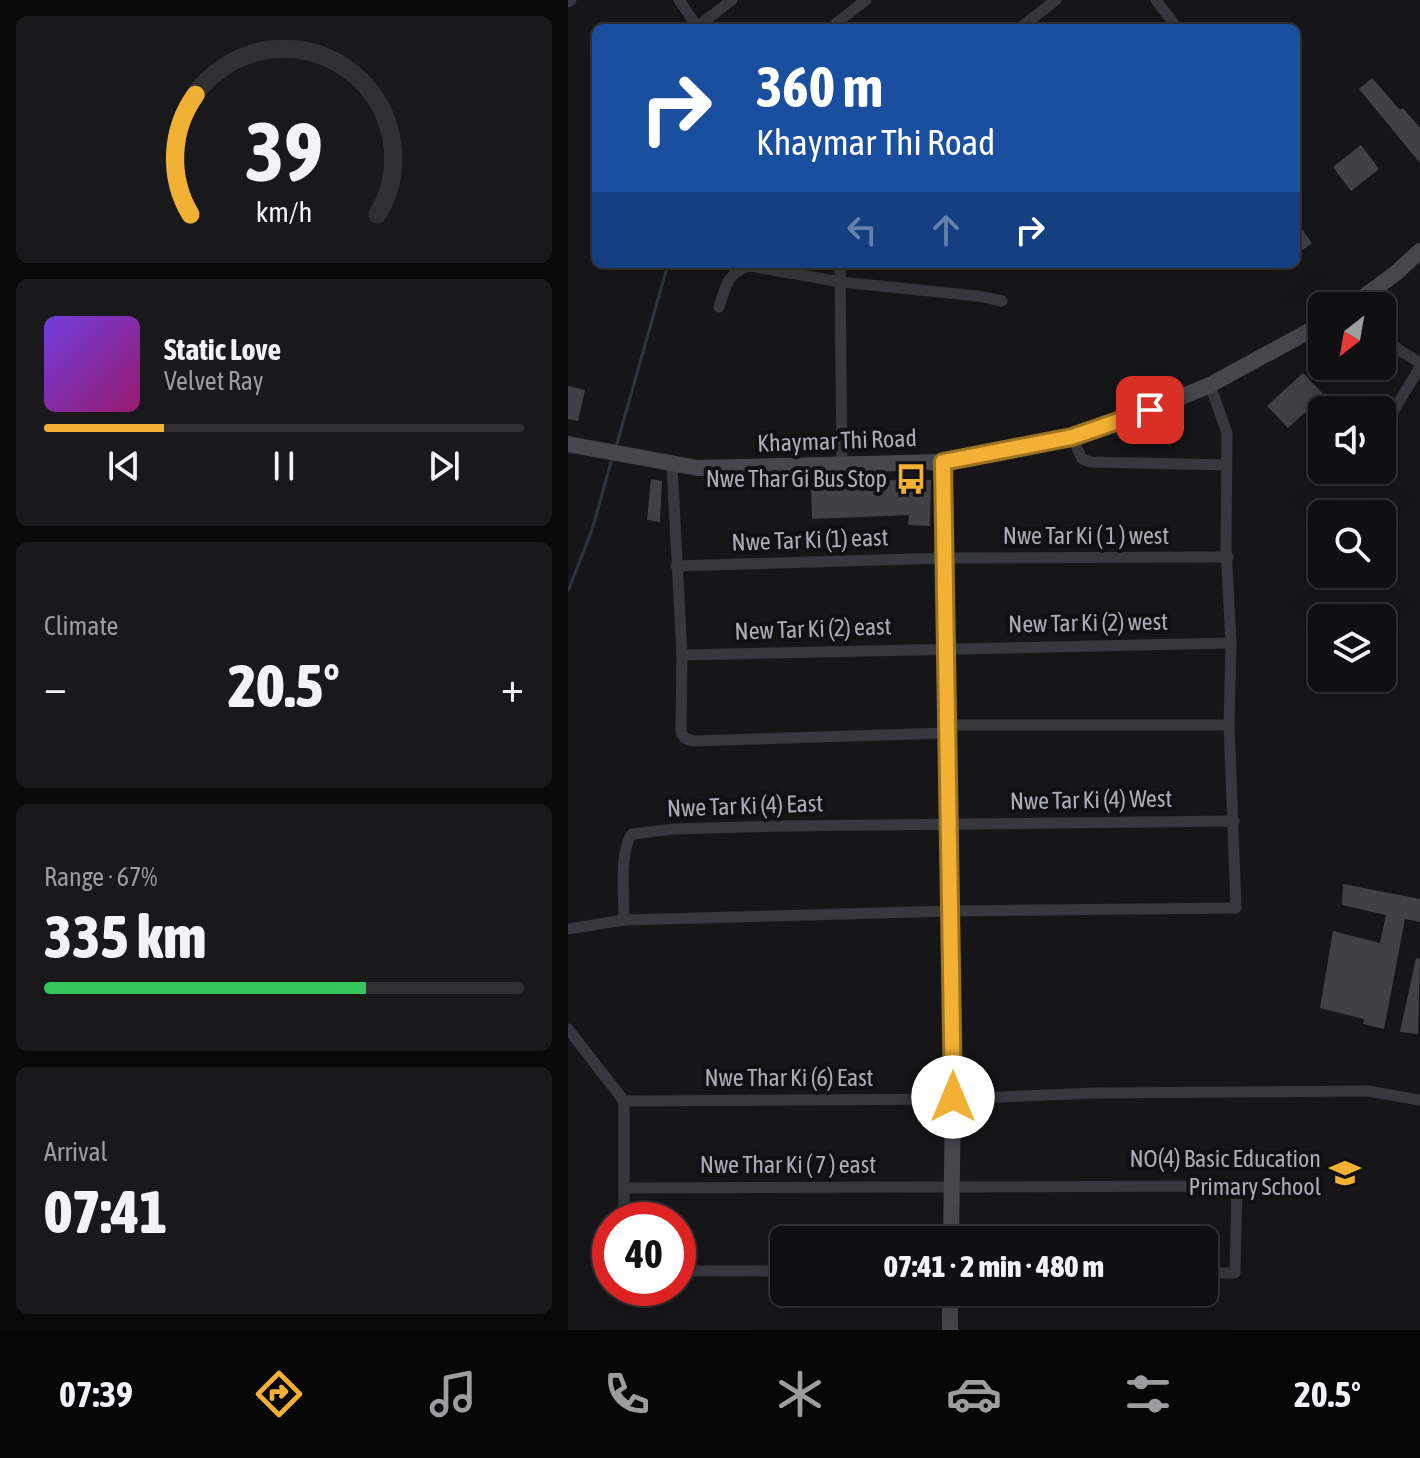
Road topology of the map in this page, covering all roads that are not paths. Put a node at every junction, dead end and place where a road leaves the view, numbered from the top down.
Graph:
1 (679, 0) edge
2 (732, 0) edge
3 (866, 0) edge
4 (1056, 0) edge
5 (1156, 0) edge
6 (695, 24) edge
7 (703, 24) edge
8 (835, 24) edge
9 (1025, 24) edge
10 (1174, 24) edge
11 (1420, 251) edge
12 (743, 268) edge
13 (773, 268) edge
14 (841, 274) edge
15 (1370, 292) edge
16 (1002, 301) dead end
17 (719, 307) dead end
18 (1308, 332) edge
19 (1396, 349) edge
20 (1420, 365) edge
21 (1210, 385) junction
22 (1396, 406) edge
23 (1072, 437) junction
24 (568, 444) edge
25 (943, 462) junction
26 (672, 465) junction
27 (842, 465) junction
28 (1226, 465) junction
29 (1228, 557) junction
30 (944, 558) junction
31 (676, 566) junction
32 (1231, 643) junction
33 (946, 647) junction
34 (682, 655) junction
35 (1229, 725) junction
36 (947, 729) junction
37 (1234, 821) junction
38 (948, 824) junction
39 (951, 911) junction
40 (624, 920) junction
41 (568, 929) edge
42 (568, 1029) edge
43 (953, 1099) junction
44 (1420, 1100) edge
45 (624, 1101) junction
46 (951, 1186) junction
47 (624, 1188) junction
48 (624, 1202) edge
49 (951, 1226) edge
50 (696, 1271) edge
51 (770, 1271) edge
52 (1218, 1273) edge
53 (950, 1306) edge
54 (950, 1330) edge

1 - 6 street
2 - 7 street
3 - 8 street
4 - 9 street
5 - 10 street
11 - 15 main road
12 - 17 street
13 - 14 street
14 - 16 street
14 - 27 street
18 - 21 main road, Khaymar Thi Road
19 - 20 street
20 - 22 street
21 - 23 main road, Khaymar Thi Road
21 - 28 street
23 - 25 main road, Khaymar Thi Road
23 - 28 street
24 - 26 main road, Khaymar Thi Road
25 - 27 main road, Khaymar Thi Road
25 - 30 main road
26 - 27 main road, Khaymar Thi Road
26 - 31 street
28 - 29 street
29 - 30 street, Nwe Tar Ki ( 1 ) west
29 - 32 street
30 - 31 street, Nwe Tar Ki (1) east
30 - 33 main road
31 - 34 street
32 - 33 street, New Tar Ki (2) west
32 - 35 street
33 - 34 street, New Tar Ki (2) east
33 - 36 main road
34 - 36 street
35 - 36 street
35 - 37 street
36 - 38 main road
37 - 38 street, Nwe Tar Ki (4) West
37 - 39 street
38 - 39 main road
38 - 40 street, Nwe Tar Ki (4) East
39 - 40 street
39 - 43 main road
40 - 41 street
42 - 45 street
43 - 44 street, Nwe Thar Ki (6) East
43 - 45 street, Nwe Thar Ki (6) East
43 - 46 main road
45 - 47 street
46 - 47 street, Nwe Thar Ki ( 7 ) east
46 - 49 main road
46 - 52 street, Nwe Thar Ki ( 7 ) east
47 - 48 street
50 - 51 street
53 - 54 main road

